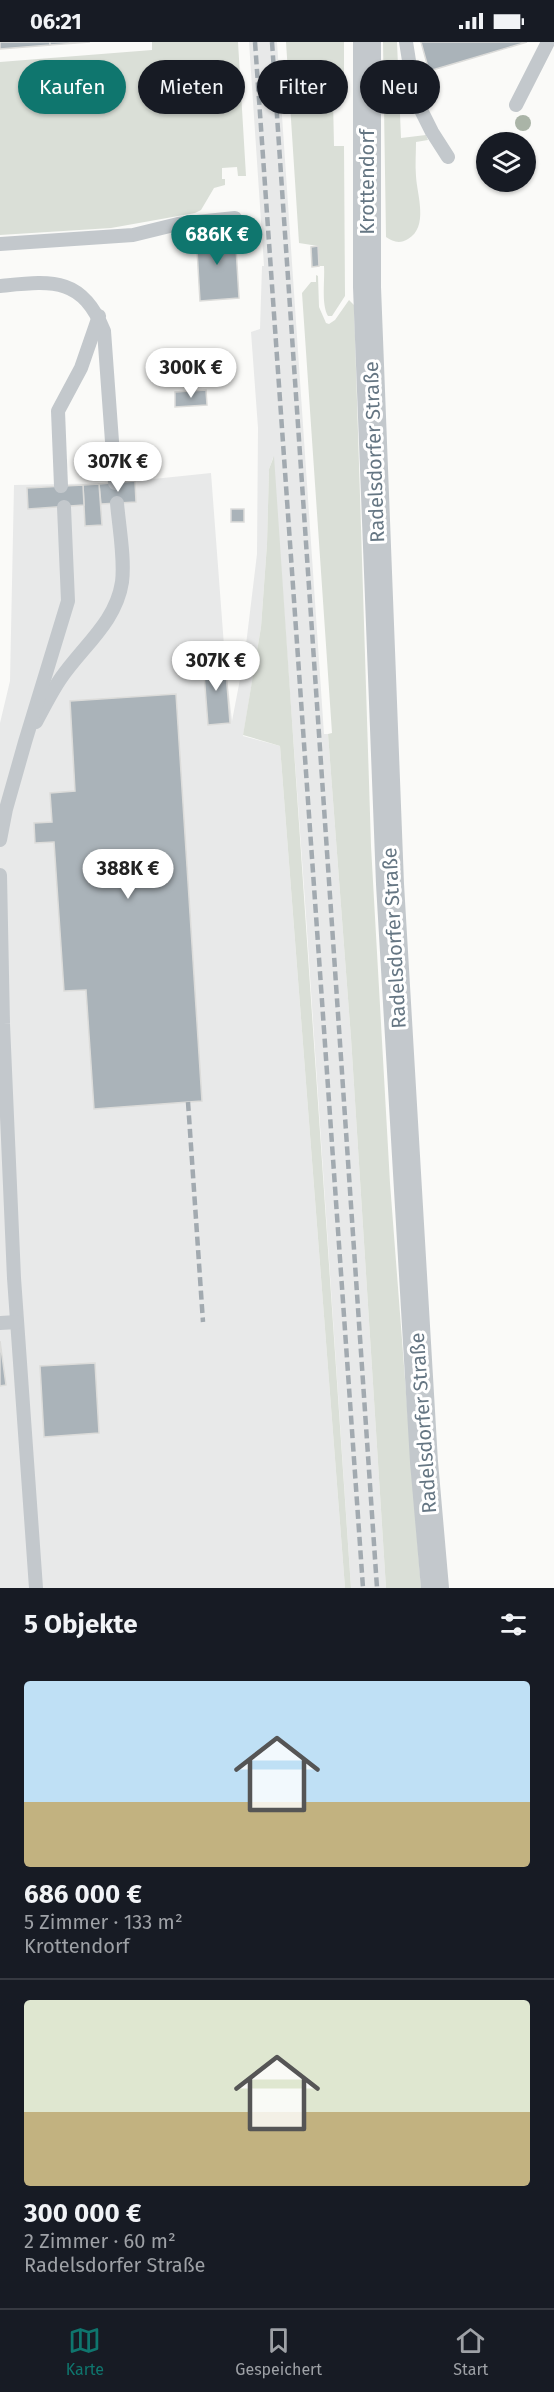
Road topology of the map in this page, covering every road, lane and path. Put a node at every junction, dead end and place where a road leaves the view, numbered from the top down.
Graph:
1 (367, 42) edge
2 (406, 42) edge
3 (548, 42) edge
4 (516, 105) dead end
5 (448, 157) dead end
6 (235, 218) dead end
7 (0, 244) edge
8 (0, 286) edge
9 (367, 287) joint
10 (99, 316) junction
11 (115, 483) dead end
12 (62, 486) dead end
13 (117, 503) dead end
14 (64, 507) dead end
15 (25, 742) junction
16 (0, 840) edge
17 (0, 874) edge
18 (17, 1322) junction
19 (0, 1323) edge
20 (36, 1588) edge
21 (435, 1588) edge

1 - 9 street, Krottendorf
2 - 5 lane
3 - 4 lane
6 - 7 lane
8 - 10 lane
9 - 21 street, Radelsdorfer Straße
10 - 11 lane
10 - 12 lane
13 - 15 lane
14 - 15 lane
15 - 16 lane
17 - 18 lane
18 - 19 lane
18 - 20 lane

